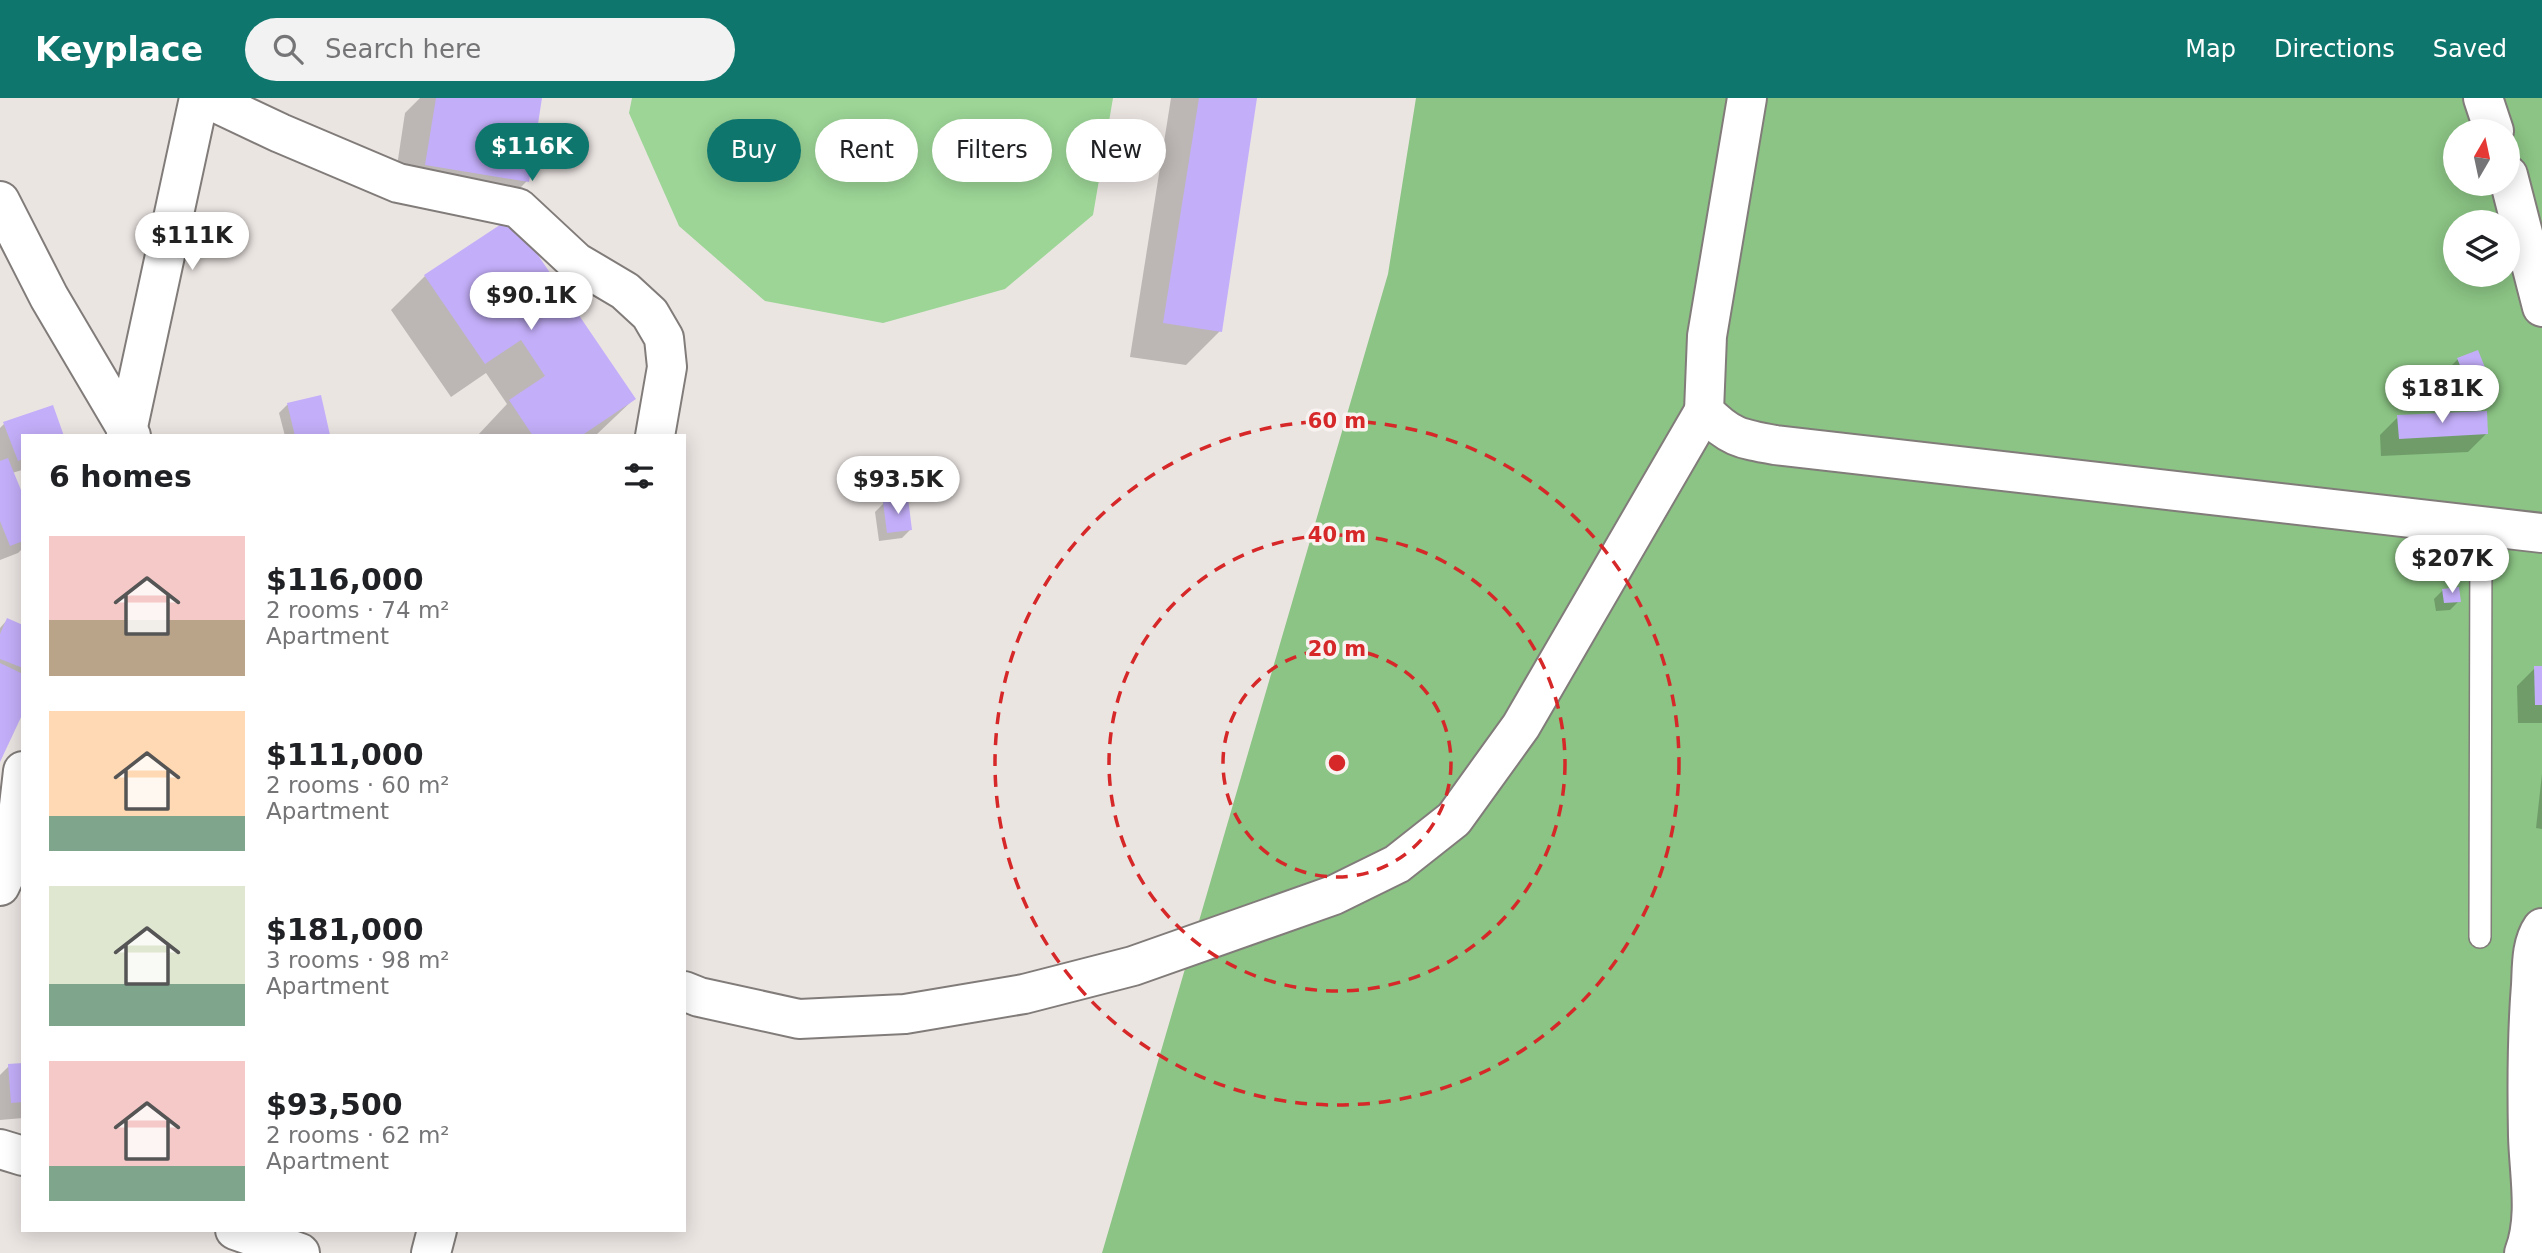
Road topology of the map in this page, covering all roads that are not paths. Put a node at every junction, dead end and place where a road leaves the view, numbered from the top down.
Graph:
1 (199, 98) edge
2 (206, 98) edge
3 (1747, 98) edge
4 (2483, 98) edge
5 (2490, 119) edge
6 (2513, 196) edge
7 (0, 201) edge
8 (2542, 307) edge
9 (1704, 411) junction
10 (128, 434) edge
11 (654, 434) edge
12 (2481, 526) junction
13 (2542, 533) edge
14 (21, 784) edge
15 (9, 864) edge
16 (2542, 928) edge
17 (2480, 936) dead end
18 (686, 992) edge
19 (0, 1149) edge
20 (21, 1155) edge
21 (241, 1232) edge
22 (436, 1232) edge
23 (300, 1253) edge
24 (431, 1253) edge
25 (2524, 1253) edge

1 - 10 street
2 - 11 street
3 - 9 street
4 - 5 street
6 - 8 street
7 - 10 street
9 - 12 street
9 - 18 street
12 - 13 street
12 - 17 lane
14 - 15 street
16 - 25 street
19 - 20 street
21 - 23 street
22 - 24 street

